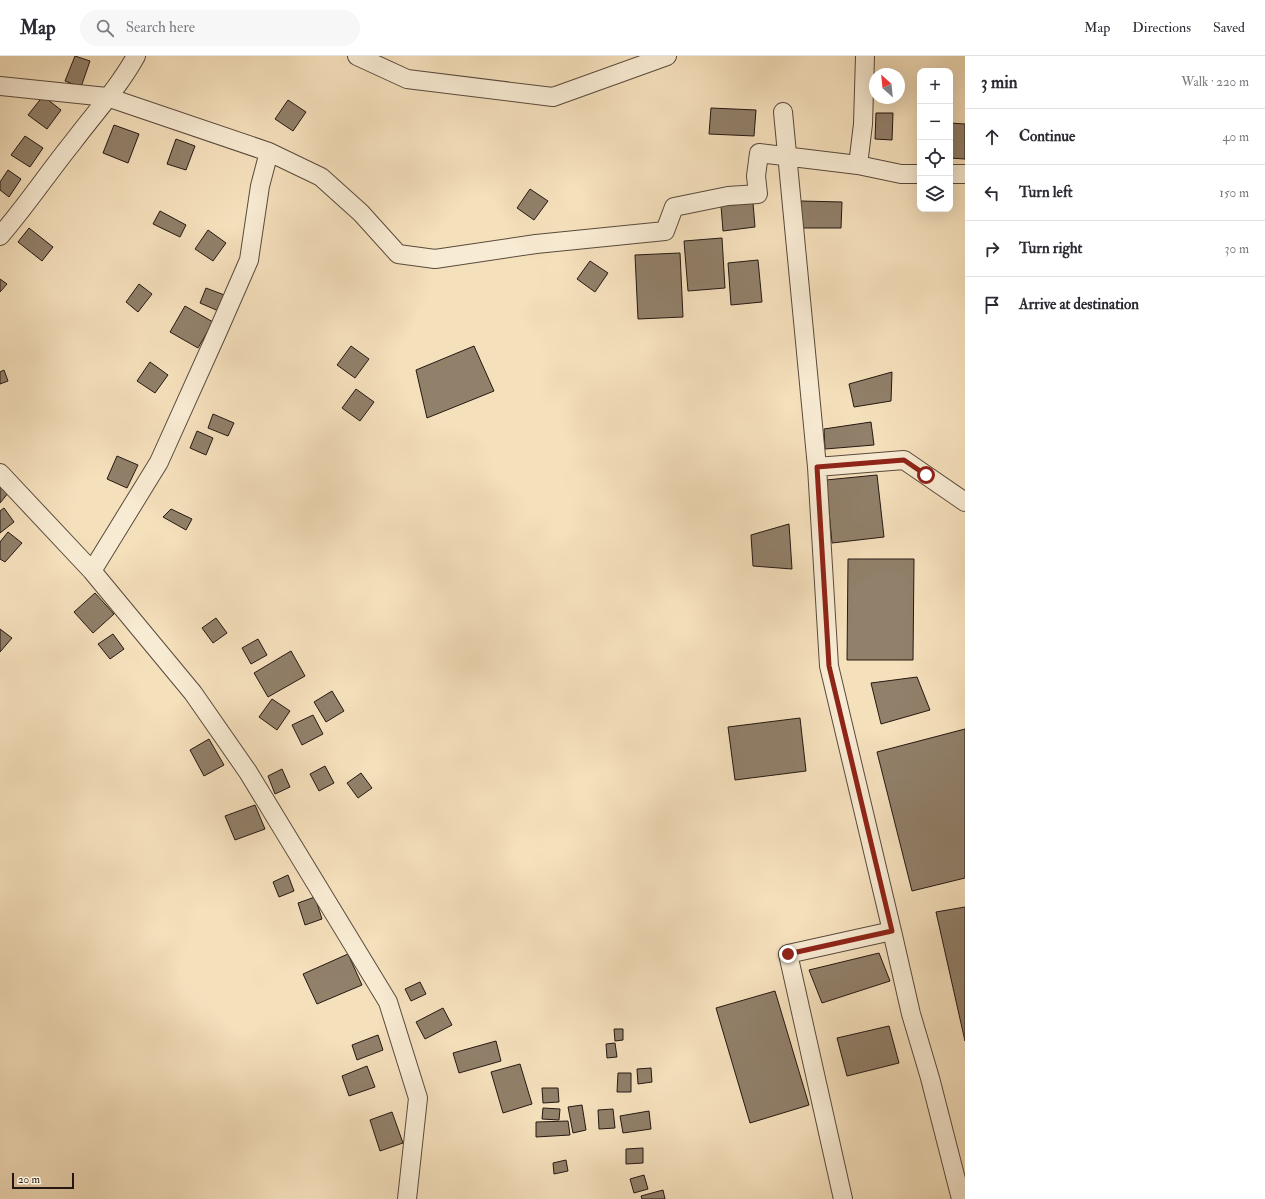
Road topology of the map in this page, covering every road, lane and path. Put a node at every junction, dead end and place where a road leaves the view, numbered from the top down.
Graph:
1 (136, 56) edge
2 (357, 56) edge
3 (667, 56) edge
4 (865, 56) edge
5 (0, 86) edge
6 (107, 97) junction
7 (783, 112) dead end
8 (269, 152) junction
9 (788, 156) junction
10 (858, 165) junction
11 (917, 174) edge
12 (953, 174) edge
13 (965, 174) edge
14 (0, 236) edge
15 (817, 467) junction
16 (0, 473) edge
17 (965, 502) edge
18 (92, 571) junction
19 (892, 931) junction
20 (411, 1196) edge
21 (844, 1199) edge
22 (961, 1199) edge

1 - 6 street
2 - 3 street
4 - 10 street
5 - 6 street
6 - 8 street
6 - 14 street
7 - 9 street
8 - 9 street
8 - 18 street
9 - 10 street
9 - 15 street
10 - 11 street
12 - 13 street
15 - 17 street
15 - 19 street
16 - 18 street
18 - 20 street
19 - 21 street
19 - 22 street

